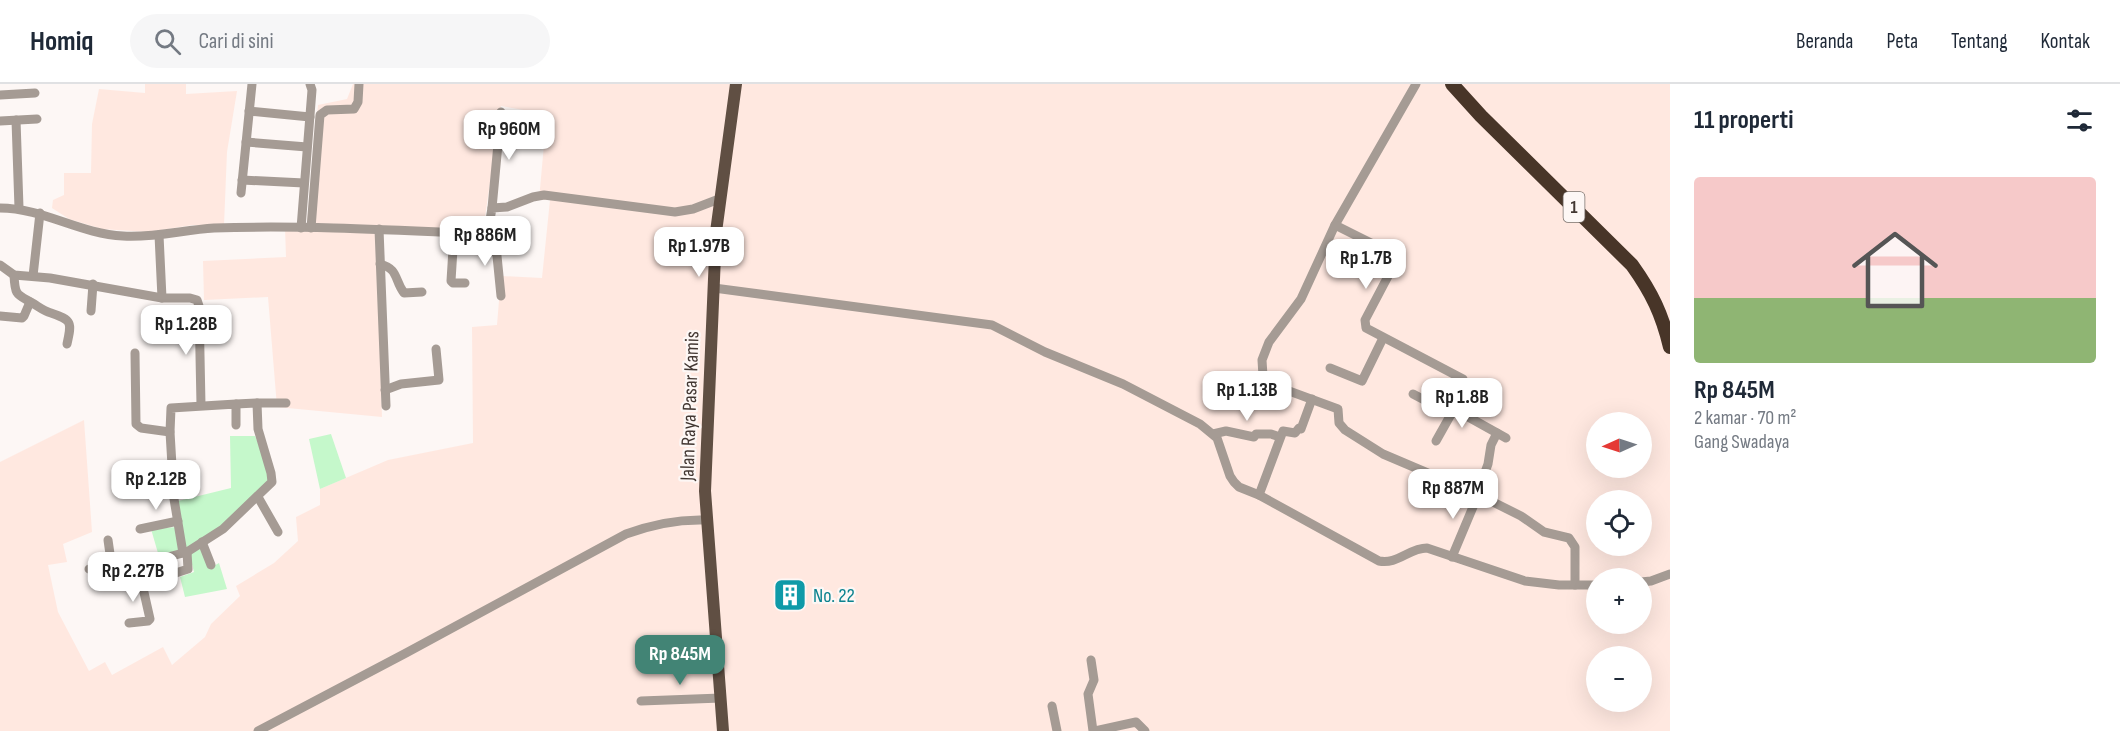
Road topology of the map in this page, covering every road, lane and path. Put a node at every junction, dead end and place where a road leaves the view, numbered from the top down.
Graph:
1 (252, 84) edge
2 (359, 84) edge
3 (736, 84) edge
4 (1416, 84) edge
5 (1452, 84) edge
6 (1463, 84) edge
7 (311, 86) edge
8 (35, 93) dead end
9 (0, 94) edge
10 (249, 111) junction
11 (501, 112) dead end
12 (310, 117) junction
13 (37, 119) dead end
14 (16, 120) junction
15 (0, 121) edge
16 (1508, 135) junction
17 (246, 142) junction
18 (307, 147) junction
19 (242, 180) junction
20 (304, 183) junction
21 (241, 193) dead end
22 (719, 199) junction
23 (0, 208) edge
24 (19, 208) junction
25 (492, 208) junction
26 (40, 213) junction
27 (1599, 224) junction
28 (1335, 225) junction
29 (306, 228) junction
30 (379, 230) junction
31 (488, 232) junction
32 (454, 233) junction
33 (159, 235) junction
34 (380, 264) junction
35 (0, 265) edge
36 (14, 275) junction
37 (33, 276) junction
38 (465, 283) dead end
39 (93, 284) junction
40 (714, 288) junction
41 (422, 292) dead end
42 (501, 296) dead end
43 (162, 298) junction
44 (30, 302) junction
45 (91, 311) dead end
46 (0, 316) edge
47 (1670, 316) edge
48 (1383, 338) junction
49 (67, 344) dead end
50 (1670, 347) edge
51 (436, 349) dead end
52 (135, 353) dead end
53 (1330, 368) dead end
54 (385, 390) junction
55 (1413, 394) dead end
56 (1312, 399) junction
57 (257, 403) junction
58 (285, 403) dead end
59 (236, 404) junction
60 (201, 405) junction
61 (386, 406) dead end
62 (1452, 411) junction
63 (236, 425) dead end
64 (170, 432) junction
65 (1213, 434) junction
66 (1280, 437) junction
67 (1436, 441) dead end
68 (1478, 494) junction
69 (1259, 495) junction
70 (258, 497) junction
71 (706, 520) junction
72 (177, 521) junction
73 (140, 529) dead end
74 (278, 532) dead end
75 (108, 540) dead end
76 (202, 542) junction
77 (185, 552) junction
78 (1452, 557) junction
79 (149, 562) junction
80 (211, 565) dead end
81 (112, 568) junction
82 (89, 569) dead end
83 (1670, 574) edge
84 (1652, 579) edge
85 (154, 580) junction
86 (1575, 585) junction
87 (1586, 585) edge
88 (129, 623) dead end
89 (1091, 660) dead end
90 (721, 698) junction
91 (641, 701) dead end
92 (1052, 706) dead end
93 (258, 731) edge
94 (723, 731) edge
95 (1057, 731) edge
96 (1094, 731) edge
97 (1145, 731) edge

1 - 10 street
2 - 29 street
3 - 22 main road, Jalan Raya Pasar Kamis
4 - 28 street
5 - 16 highway, 1
6 - 16 highway, 1
7 - 12 street
8 - 9 street
10 - 12 street
10 - 17 street
11 - 25 street
12 - 18 street
13 - 14 street
14 - 15 street
14 - 24 street
16 - 27 highway, 1
17 - 18 street
17 - 19 street
18 - 20 street
19 - 20 street
19 - 21 street
20 - 29 street
22 - 25 street
22 - 40 main road, Jalan Raya Pasar Kamis
23 - 24 street
24 - 26 street
25 - 31 street
26 - 33 street
26 - 37 street
27 - 47 highway, 1
27 - 50 highway, 1
28 - 48 street
28 - 56 street
29 - 30 street
29 - 33 street
30 - 32 street
30 - 34 street
31 - 32 street
31 - 42 street
32 - 38 street
33 - 43 street
34 - 41 street
34 - 54 street
35 - 36 street
36 - 37 street
36 - 44 street
37 - 39 street
39 - 43 street
39 - 45 street
40 - 65 street
40 - 71 main road, Jalan Raya Pasar Kamis
43 - 60 street
44 - 46 street
44 - 49 street
48 - 53 street
48 - 62 street
51 - 54 street
52 - 64 street
54 - 61 street
55 - 62 street
56 - 66 street
56 - 68 street
57 - 58 street
57 - 59 street
57 - 70 street
59 - 60 street
59 - 63 street
60 - 64 street
62 - 67 street
62 - 68 street
64 - 72 street
65 - 66 street
65 - 69 street
66 - 69 street
68 - 78 street
68 - 86 street
69 - 78 street
70 - 74 street
70 - 76 street
71 - 90 main road, Jalan Raya Pasar Kamis
71 - 93 street
72 - 73 street
72 - 77 street
75 - 81 street
76 - 77 street
76 - 80 street
77 - 79 street
77 - 85 street
78 - 86 street
79 - 81 street
79 - 85 street
81 - 82 street
83 - 84 street
85 - 88 street
86 - 87 street
89 - 96 street
90 - 91 street
90 - 94 main road, Jalan Raya Pasar Kamis
92 - 95 street
96 - 97 street

